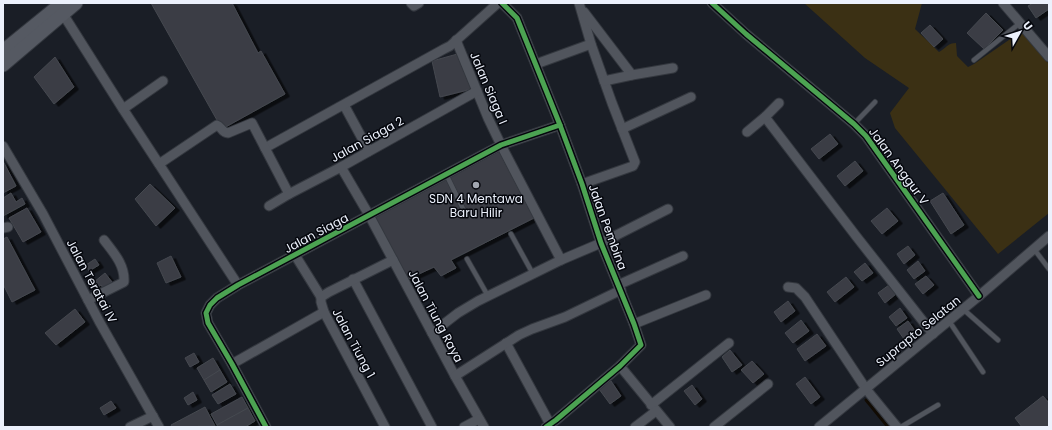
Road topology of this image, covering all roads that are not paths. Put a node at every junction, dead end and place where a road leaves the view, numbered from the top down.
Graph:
1 (76, 3) edge
2 (411, 3) edge
3 (418, 3) edge
4 (498, 3) edge
5 (502, 3) edge
6 (712, 3) edge
7 (1003, 3) edge
8 (580, 5) edge
9 (63, 8) edge
10 (1020, 23) junction
11 (456, 40) junction
12 (591, 44) junction
13 (3, 51) edge
14 (1049, 57) edge
15 (974, 60) dead end
16 (536, 64) junction
17 (3, 65) edge
18 (674, 68) dead end
19 (632, 75) junction
20 (604, 81) junction
21 (163, 82) dead end
22 (477, 91) junction
23 (691, 98) dead end
24 (875, 102) dead end
25 (779, 103) dead end
26 (344, 105) junction
27 (123, 109) junction
28 (766, 117) junction
29 (854, 124) junction
30 (560, 125) junction
31 (622, 129) junction
32 (746, 132) dead end
33 (501, 145) junction
34 (3, 146) edge
35 (265, 148) junction
36 (369, 151) junction
37 (159, 164) junction
38 (341, 167) junction
39 (446, 174) junction
40 (582, 184) junction
41 (289, 194) junction
42 (269, 206) dead end
43 (668, 209) dead end
44 (369, 215) junction
45 (466, 215) dead end
46 (511, 234) dead end
47 (1049, 236) edge
48 (104, 240) dead end
49 (601, 243) junction
50 (1034, 249) junction
51 (295, 255) junction
52 (683, 256) dead end
53 (466, 259) dead end
54 (392, 260) junction
55 (561, 260) junction
56 (1049, 269) edge
57 (533, 274) junction
58 (353, 279) junction
59 (238, 285) junction
60 (788, 287) dead end
61 (619, 288) junction
62 (706, 295) dead end
63 (488, 296) junction
64 (978, 296) junction
65 (321, 297) junction
66 (88, 300) junction
67 (964, 309) junction
68 (324, 312) junction
69 (949, 321) junction
70 (634, 324) junction
71 (432, 332) junction
72 (933, 334) junction
73 (998, 340) dead end
74 (506, 343) junction
75 (729, 344) dead end
76 (232, 364) junction
77 (620, 366) junction
78 (983, 372) dead end
79 (455, 376) junction
80 (768, 384) dead end
81 (866, 389) junction
82 (938, 406) dead end
83 (654, 408) junction
84 (153, 416) junction
85 (479, 419) junction
86 (548, 426) edge
87 (130, 427) edge
88 (159, 427) edge
89 (266, 427) edge
90 (385, 427) edge
91 (432, 427) edge
92 (464, 427) edge
93 (484, 427) edge
94 (635, 427) edge
95 (670, 427) edge
96 (714, 427) edge
97 (819, 427) edge
98 (897, 427) edge
99 (901, 427) edge

1 - 9 street
2 - 3 street
4 - 11 street
5 - 16 street, Jalan Pembina
6 - 29 street, Jalan Anggur V
7 - 10 street
8 - 12 street
8 - 19 street
9 - 13 street
9 - 17 street
9 - 27 street
10 - 14 street
10 - 15 lane
11 - 22 street, Jalan Siaga I
11 - 26 street
12 - 16 street
12 - 20 street
16 - 30 street, Jalan Pembina
18 - 19 street
19 - 20 street
20 - 31 street
21 - 27 street
22 - 33 street, Jalan Siaga I
22 - 36 street, Jalan Siaga 2
23 - 31 street
24 - 29 lane
25 - 28 street
26 - 35 street
26 - 36 street
27 - 37 street
28 - 32 street
28 - 72 street
29 - 64 street, Jalan Anggur V
30 - 33 street, Jalan Siaga
30 - 40 street, Jalan Pembina
31 - 40 street
33 - 39 street, Jalan Siaga
33 - 55 street, Jalan Siaga I
34 - 66 street, Jalan Teratai IV
35 - 37 street
35 - 41 street
36 - 38 street, Jalan Siaga 2
37 - 59 street
38 - 41 street, Jalan Siaga 2
38 - 44 street, Jalan Tiung Raya
39 - 44 street, Jalan Siaga
39 - 45 lane
40 - 49 street, Jalan Pembina
41 - 42 street, Jalan Siaga 2
43 - 49 street
44 - 51 street, Jalan Siaga
44 - 54 street, Jalan Tiung Raya
46 - 57 lane
47 - 50 street, Suprapto Selatan
48 - 66 street
49 - 55 street
49 - 61 street, Jalan Pembina
50 - 56 lane
50 - 64 street, Suprapto Selatan
51 - 59 street, Jalan Siaga
51 - 65 street
52 - 61 street
53 - 63 lane
54 - 58 street, Jalan Tiung 1
54 - 71 street, Jalan Tiung Raya
55 - 57 street
57 - 63 street
58 - 65 street, Jalan Tiung 1
58 - 91 street
59 - 76 street, Jalan Siaga
60 - 81 street
61 - 70 street, Jalan Pembina
61 - 74 street
62 - 70 street
63 - 71 street
64 - 67 street, Suprapto Selatan
65 - 68 street, Jalan Tiung 1
66 - 84 street, Jalan Teratai IV
67 - 69 street, Suprapto Selatan
67 - 73 lane
68 - 76 street
68 - 90 street, Jalan Tiung 1
69 - 72 street, Suprapto Selatan
69 - 78 lane
70 - 77 street, Jalan Pembina
71 - 79 street, Jalan Tiung Raya
72 - 81 street, Suprapto Selatan
74 - 79 street
74 - 86 street
75 - 83 street
76 - 89 street, Jalan Siaga
77 - 83 street
77 - 86 street, Jalan Pembina
79 - 85 street, Jalan Tiung Raya
80 - 96 street
81 - 97 street, Suprapto Selatan
81 - 98 street
82 - 99 lane
83 - 94 street
83 - 95 street
84 - 87 street
84 - 88 street, Jalan Teratai IV
85 - 92 street
85 - 93 street, Jalan Tiung Raya

